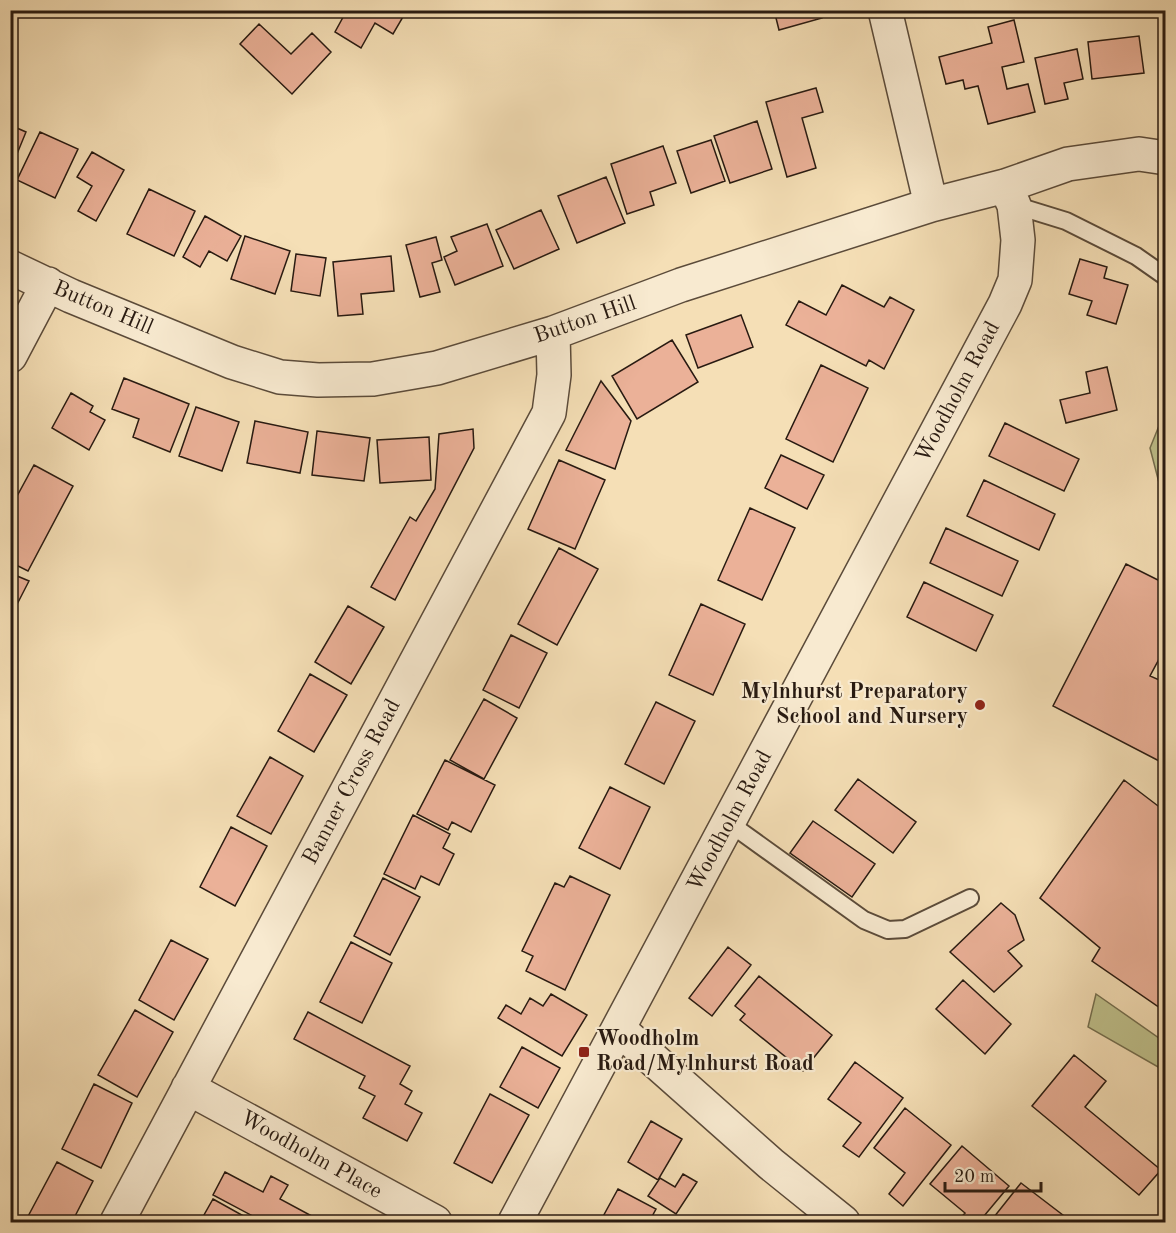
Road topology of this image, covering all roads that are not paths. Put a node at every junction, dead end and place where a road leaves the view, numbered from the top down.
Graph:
1 (885, 10) edge
2 (1166, 158) edge
3 (1010, 196) junction
4 (932, 205) junction
5 (10, 267) edge
6 (1166, 277) edge
7 (48, 284) junction
8 (553, 333) junction
9 (10, 356) edge
10 (729, 823) junction
11 (970, 898) dead end
12 (620, 1030) junction
13 (188, 1088) junction
14 (117, 1222) edge
15 (435, 1222) edge
16 (515, 1222) edge
17 (843, 1222) edge

1 - 4 street
2 - 3 street, Button Hill
3 - 4 street, Button Hill
3 - 6 lane
3 - 10 street, Woodholm Road
4 - 8 street, Button Hill
5 - 7 street, Button Hill
7 - 8 street, Button Hill
7 - 9 street
8 - 13 street, Banner Cross Road
10 - 11 lane
10 - 12 street, Woodholm Road
12 - 16 street, Woodholm Road
12 - 17 street
13 - 14 street, Banner Cross Road
13 - 15 street, Woodholm Place

